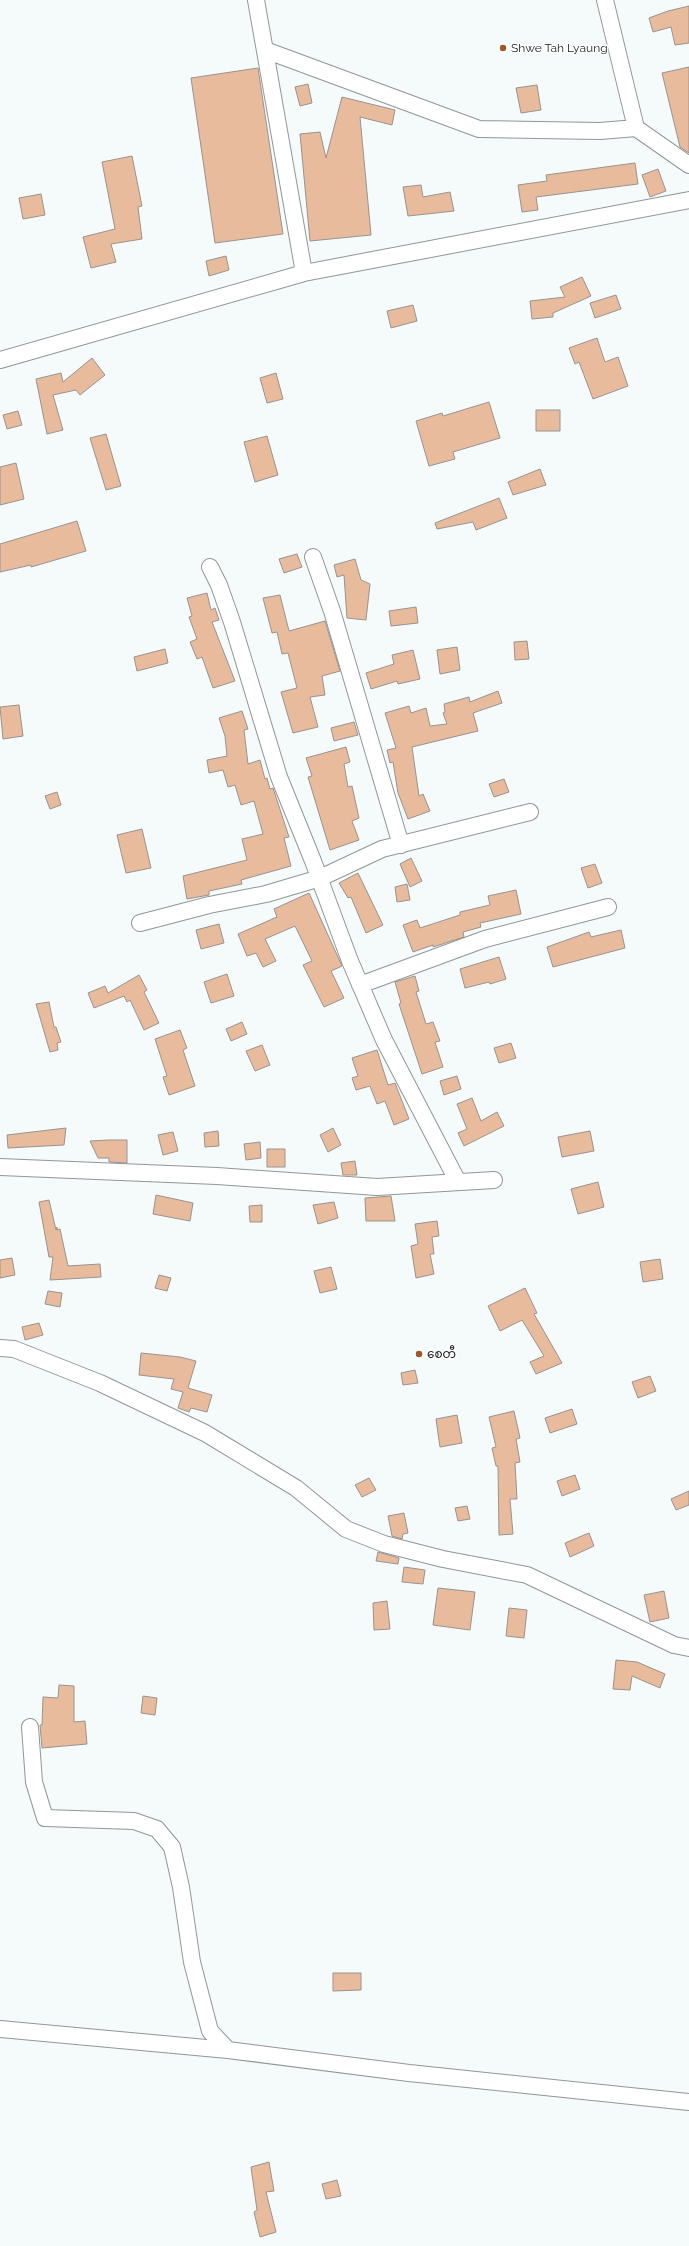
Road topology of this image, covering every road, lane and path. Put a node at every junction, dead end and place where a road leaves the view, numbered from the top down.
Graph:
1 (256, 0) edge
2 (605, 0) edge
3 (265, 50) junction
4 (636, 128) junction
5 (689, 165) edge
6 (689, 200) edge
7 (304, 273) junction
8 (0, 360) edge
9 (313, 557) dead end
10 (210, 567) dead end
11 (530, 812) dead end
12 (401, 845) junction
13 (320, 878) junction
14 (608, 907) dead end
15 (140, 923) dead end
16 (360, 985) junction
17 (0, 1167) edge
18 (494, 1180) dead end
19 (458, 1182) junction
20 (0, 1348) edge
21 (689, 1648) edge
22 (30, 1727) dead end
23 (0, 2029) edge
24 (228, 2050) junction
25 (689, 2102) edge

1 - 3 street
2 - 4 street
3 - 4 street
3 - 7 street
4 - 5 street
6 - 7 street
7 - 8 street
9 - 12 street
10 - 13 street
11 - 12 street
12 - 13 street
13 - 15 street
13 - 16 street
14 - 16 street
16 - 19 street
17 - 19 street
18 - 19 street
20 - 21 street
22 - 24 street
23 - 24 street
24 - 25 street

